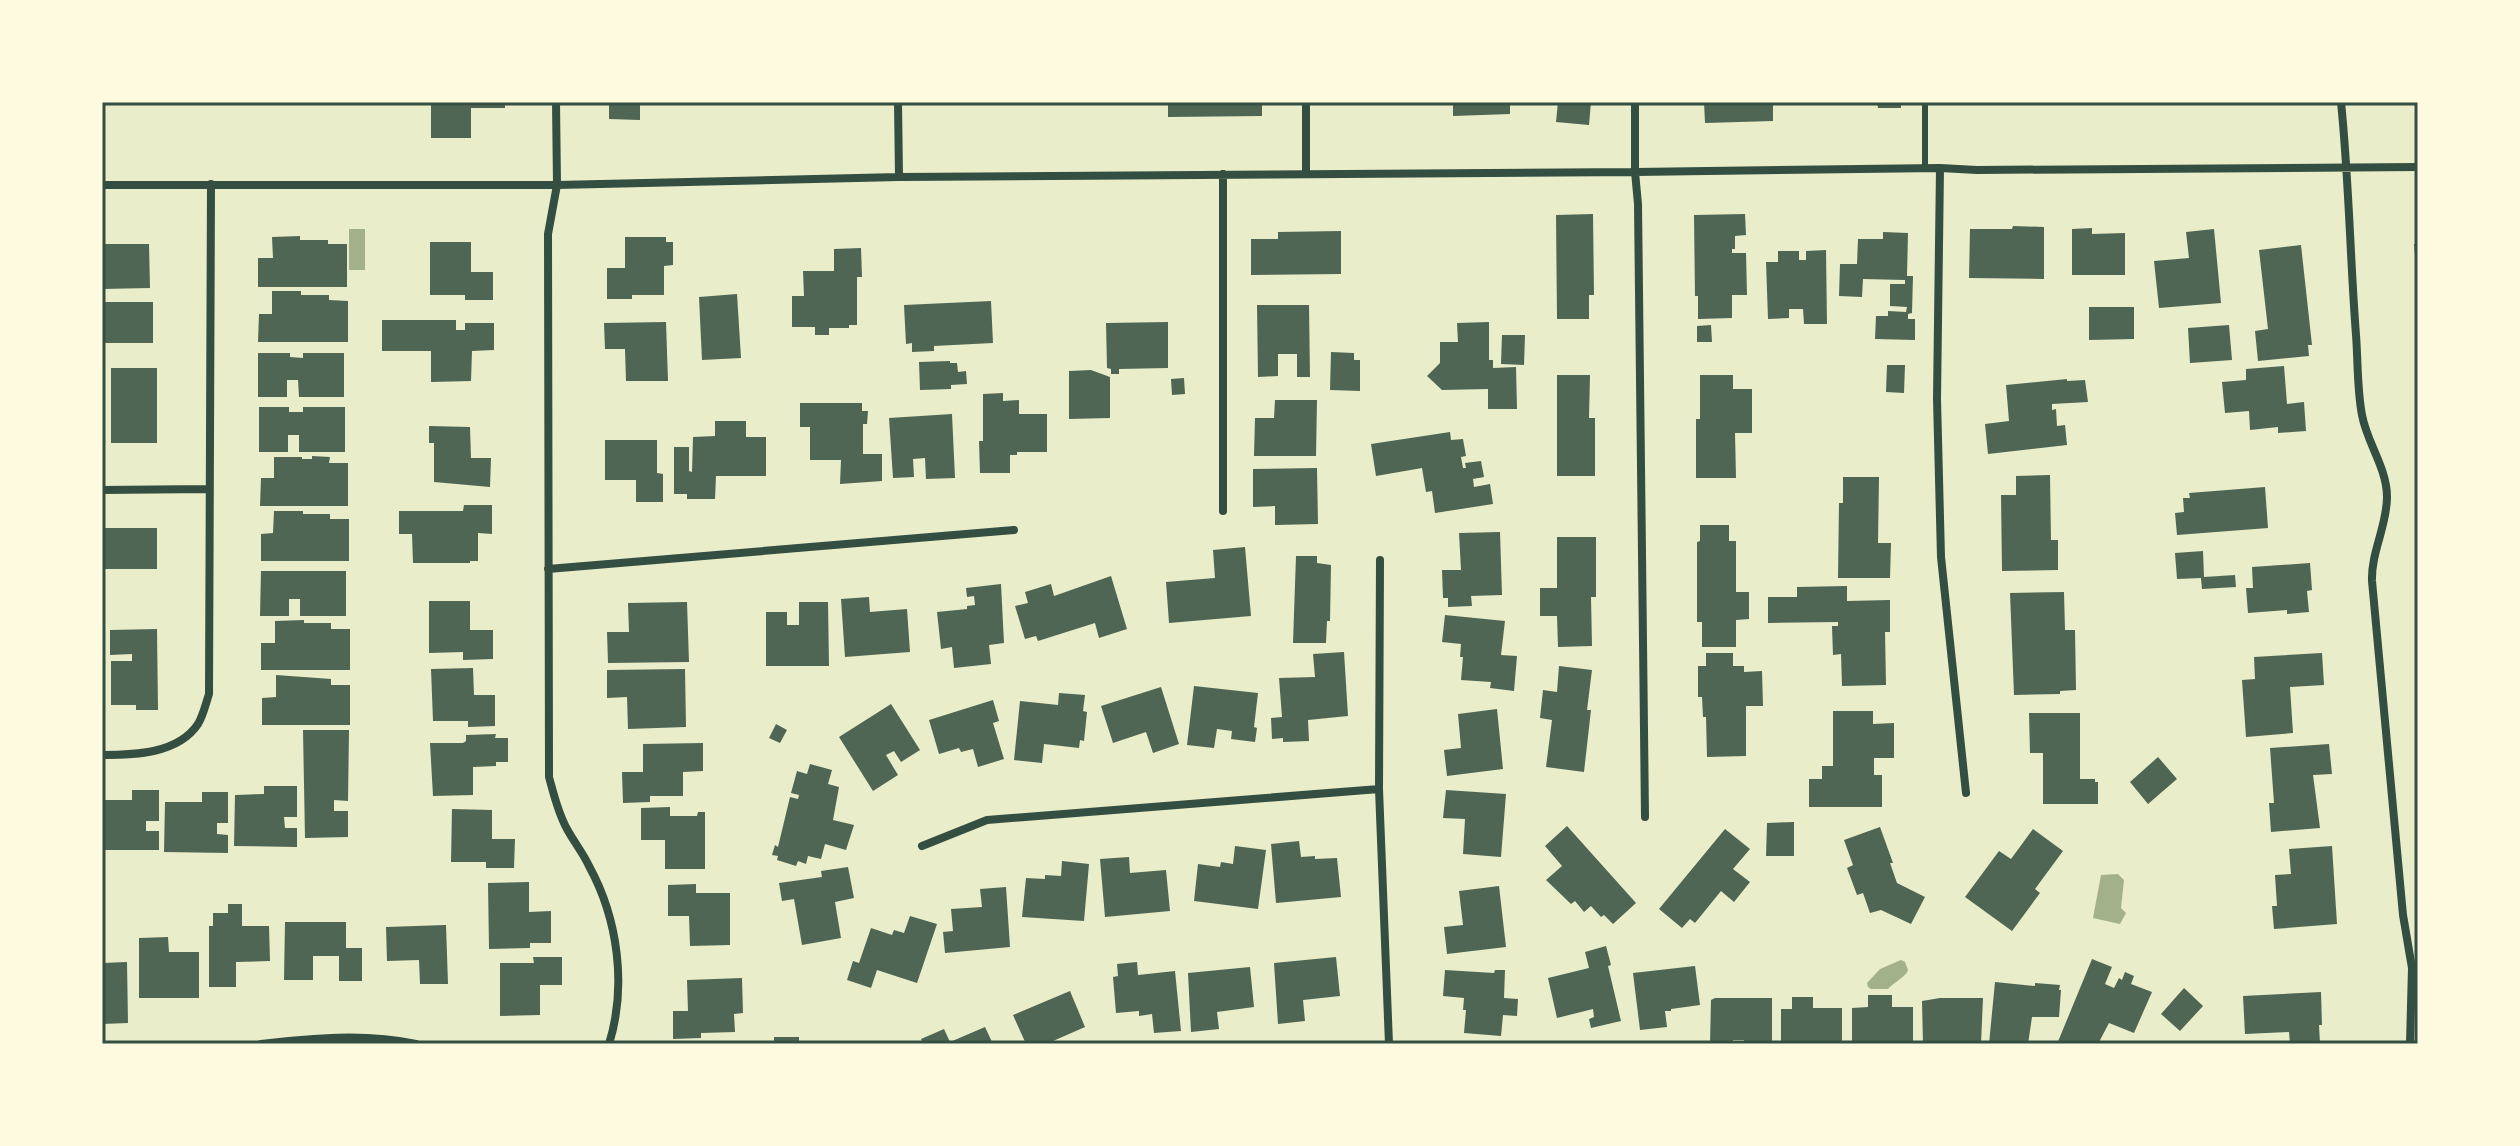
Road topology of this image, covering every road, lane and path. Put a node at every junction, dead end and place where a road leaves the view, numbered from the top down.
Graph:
1 (556, 102) edge
2 (898, 102) edge
3 (1306, 102) edge
4 (1635, 102) edge
5 (1925, 102) edge
6 (2341, 102) edge
7 (2348, 167) junction
8 (2418, 167) edge
9 (1925, 168) junction
10 (1940, 168) junction
11 (1635, 172) junction
12 (1223, 174) junction
13 (1306, 174) junction
14 (899, 177) junction
15 (211, 184) junction
16 (102, 185) edge
17 (557, 185) junction
18 (208, 489) junction
19 (102, 490) edge
20 (1223, 511) dead end
21 (1014, 530) dead end
22 (1380, 560) dead end
23 (548, 569) junction
24 (102, 755) edge
25 (1379, 789) junction
26 (1966, 793) dead end
27 (1645, 817) dead end
28 (922, 846) dead end
29 (366, 1041) edge
30 (261, 1044) edge
31 (416, 1044) edge
32 (609, 1044) edge
33 (1389, 1044) edge
34 (2410, 1044) edge

1 - 17 street
2 - 14 street
3 - 13 street
4 - 11 street
5 - 9 lane
6 - 7 street
7 - 8 street
7 - 10 street
7 - 34 street
9 - 10 street
9 - 11 street
10 - 26 street
11 - 13 street
11 - 27 street
12 - 13 street
12 - 14 street
12 - 20 street
14 - 17 street
15 - 16 street
15 - 17 street
15 - 18 street
17 - 23 street
18 - 19 street
18 - 24 street
21 - 23 street
22 - 25 street
23 - 32 street
25 - 28 street
25 - 33 street
29 - 30 street
29 - 31 street

